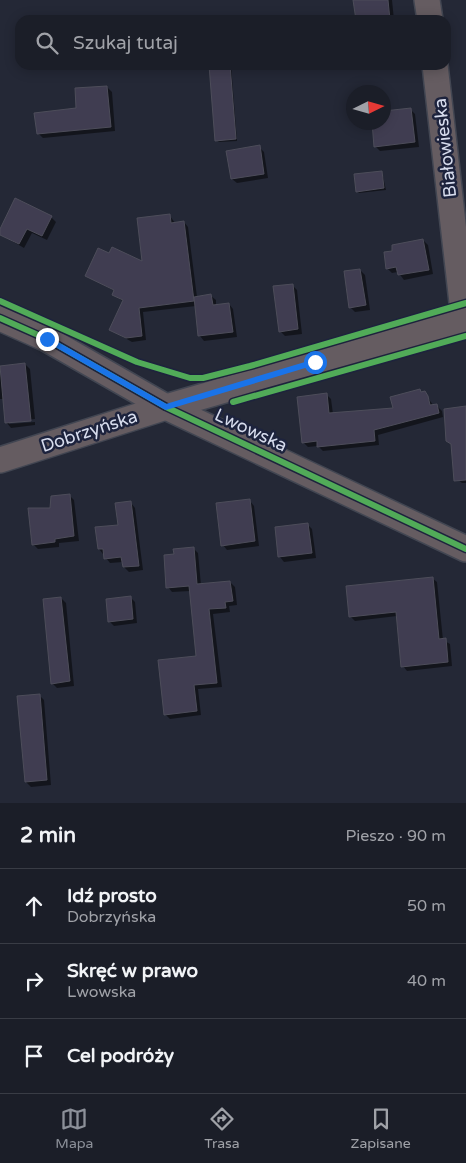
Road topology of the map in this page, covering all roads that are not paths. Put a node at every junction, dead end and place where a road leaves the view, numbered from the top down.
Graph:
1 (428, 0) edge
2 (430, 15) edge
3 (436, 70) edge
4 (0, 318) edge
5 (465, 320) edge
6 (166, 407) junction
7 (0, 460) edge
8 (466, 549) edge

1 - 2 street
3 - 5 street, Białowieska
4 - 6 street, Lwowska
5 - 6 street, Dobrzyńska
6 - 7 street, Dobrzyńska
6 - 8 street, Lwowska

